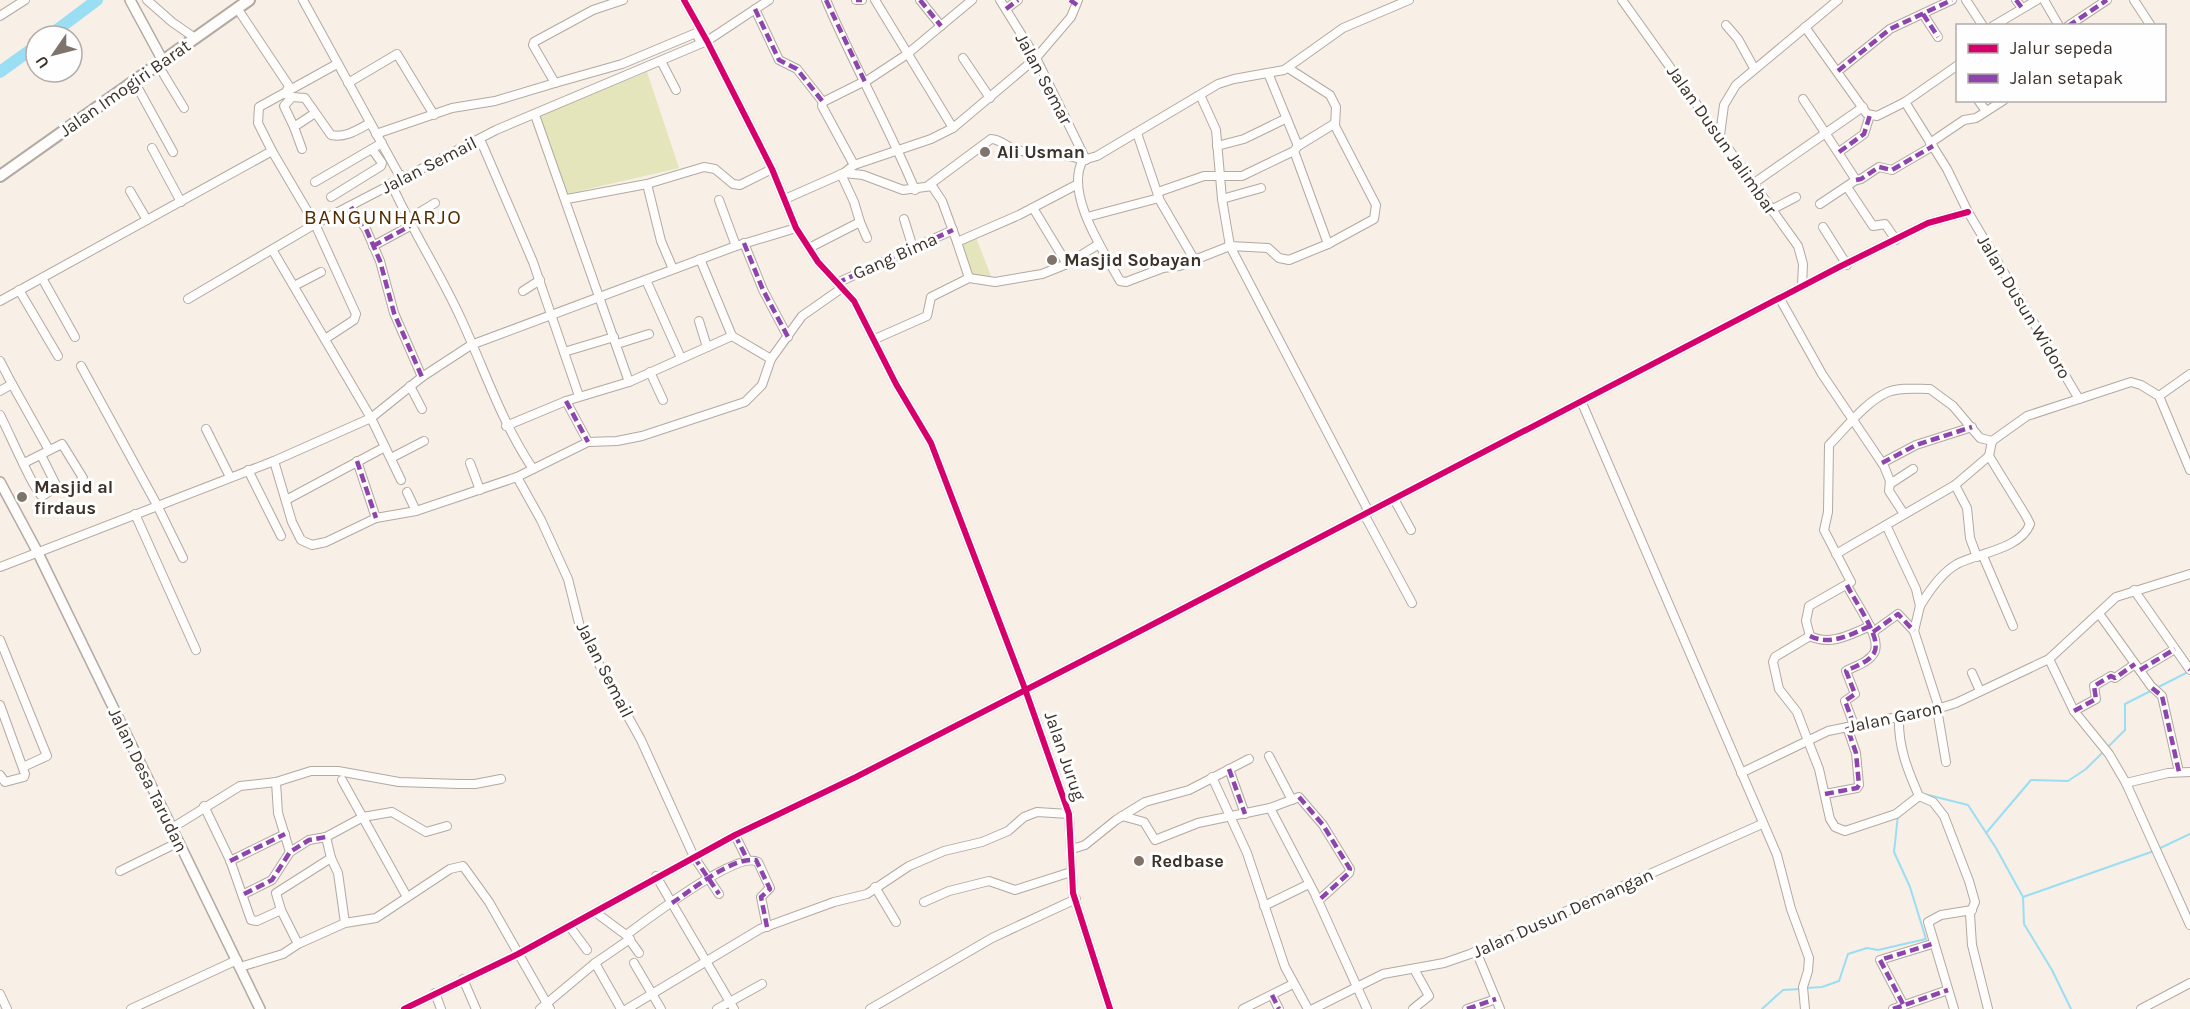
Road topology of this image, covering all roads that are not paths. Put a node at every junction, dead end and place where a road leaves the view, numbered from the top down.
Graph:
1 (25, 0) edge
2 (130, 0) edge
3 (147, 0) edge
4 (249, 0) edge
5 (303, 0) edge
6 (622, 0) edge
7 (684, 0) edge
8 (770, 0) edge
9 (856, 0) edge
10 (862, 0) edge
11 (875, 0) edge
12 (920, 0) edge
13 (972, 0) edge
14 (1000, 0) edge
15 (1018, 0) edge
16 (1409, 0) edge
17 (1622, 0) edge
18 (1838, 0) edge
19 (1952, 0) edge
20 (1966, 0) edge
21 (2016, 0) edge
22 (2037, 0) edge
23 (2044, 0) edge
24 (2107, 0) edge
25 (2134, 0) edge
26 (828, 1) edge
27 (1075, 2) edge
28 (237, 8) junction
29 (2022, 8) junction
30 (755, 9) junction
31 (1006, 9) junction
32 (1923, 14) junction
33 (0, 16) edge
34 (1982, 24) edge
35 (1996, 24) edge
36 (2058, 24) edge
37 (2071, 24) edge
38 (2150, 24) edge
39 (1726, 25) dead end
40 (941, 26) junction
41 (1805, 27) junction
42 (1938, 37) dead end
43 (195, 38) junction
44 (704, 42) junction
45 (664, 47) junction
46 (906, 55) junction
47 (963, 58) dead end
48 (1036, 58) junction
49 (665, 59) junction
50 (161, 63) junction
51 (622, 63) junction
52 (337, 64) junction
53 (1288, 68) junction
54 (1754, 68) junction
55 (1956, 68) edge
56 (1838, 71) junction
57 (1268, 73) junction
58 (626, 77) junction
59 (134, 81) junction
60 (865, 82) junction
61 (348, 83) junction
62 (555, 83) junction
63 (676, 90) dead end
64 (287, 97) junction
65 (1201, 97) junction
66 (990, 98) junction
67 (1803, 99) dead end
68 (823, 102) junction
69 (1905, 102) junction
70 (1979, 102) edge
71 (2001, 102) edge
72 (1863, 107) junction
73 (183, 108) dead end
74 (1986, 111) junction
75 (315, 113) junction
76 (434, 115) junction
77 (535, 115) junction
78 (1870, 115) junction
79 (1285, 119) junction
80 (370, 123) junction
81 (1334, 124) junction
82 (294, 127) junction
83 (953, 128) junction
84 (1825, 132) junction
85 (1137, 133) junction
86 (376, 134) junction
87 (1719, 135) junction
88 (480, 139) junction
89 (382, 143) junction
90 (1931, 144) junction
91 (1217, 146) junction
92 (152, 148) dead end
93 (898, 148) junction
94 (1296, 148) junction
95 (302, 149) dead end
96 (372, 149) junction
97 (173, 152) dead end
98 (272, 152) junction
99 (1839, 152) junction
100 (1084, 160) junction
101 (772, 169) junction
102 (847, 170) junction
103 (401, 175) junction
104 (1220, 175) junction
105 (0, 176) edge
106 (1856, 180) junction
107 (315, 182) dead end
108 (392, 183) junction
109 (1754, 183) junction
110 (647, 184) junction
111 (1078, 184) junction
112 (929, 185) junction
113 (1847, 187) junction
114 (1261, 188) dead end
115 (915, 190) junction
116 (130, 191) dead end
117 (1158, 195) junction
118 (330, 197) dead end
119 (1796, 197) dead end
120 (785, 199) junction
121 (1222, 199) junction
122 (567, 200) junction
123 (719, 200) dead end
124 (181, 202) junction
125 (435, 203) dead end
126 (1820, 204) dead end
127 (351, 207) junction
128 (1033, 208) junction
129 (1771, 210) junction
130 (1968, 212) junction
131 (1087, 217) junction
132 (904, 219) dead end
133 (147, 220) junction
134 (860, 222) junction
135 (408, 223) junction
136 (315, 224) junction
137 (1823, 227) dead end
138 (796, 228) junction
139 (953, 230) junction
140 (867, 238) dead end
141 (1896, 240) junction
142 (957, 242) junction
143 (744, 243) junction
144 (1099, 244) junction
145 (1328, 244) junction
146 (373, 246) junction
147 (736, 246) junction
148 (1230, 246) junction
149 (809, 248) junction
150 (913, 248) junction
151 (273, 250) junction
152 (700, 259) junction
153 (1194, 260) junction
154 (1067, 264) junction
155 (1847, 265) junction
156 (673, 269) junction
157 (321, 272) dead end
158 (42, 278) junction
159 (969, 278) junction
160 (540, 280) junction
161 (646, 280) junction
162 (839, 285) junction
163 (294, 286) junction
164 (1802, 286) junction
165 (19, 290) junction
166 (523, 291) dead end
167 (600, 297) junction
168 (188, 299) dead end
169 (1780, 299) junction
170 (0, 301) edge
171 (552, 314) junction
172 (699, 321) dead end
173 (649, 334) dead end
174 (732, 336) junction
175 (75, 337) dead end
176 (788, 338) junction
177 (325, 339) junction
178 (875, 339) junction
179 (616, 341) junction
180 (471, 345) junction
181 (707, 347) junction
182 (564, 352) junction
183 (58, 356) dead end
184 (681, 358) junction
185 (771, 359) junction
186 (0, 361) edge
187 (81, 366) dead end
188 (650, 372) junction
189 (2190, 374) edge
190 (422, 377) junction
191 (629, 382) junction
192 (12, 384) junction
193 (410, 386) junction
194 (0, 391) edge
195 (579, 396) junction
196 (2159, 396) junction
197 (2079, 399) junction
198 (566, 400) junction
199 (663, 400) dead end
200 (1582, 403) junction
201 (422, 409) dead end
202 (0, 415) edge
203 (370, 418) junction
204 (1853, 421) junction
205 (506, 426) junction
206 (1972, 427) junction
207 (206, 429) dead end
208 (423, 441) dead end
209 (1992, 441) junction
210 (588, 442) junction
211 (385, 447) junction
212 (49, 450) junction
213 (41, 455) junction
214 (1989, 456) junction
215 (391, 458) junction
216 (274, 460) junction
217 (357, 461) junction
218 (24, 463) junction
219 (470, 463) dead end
220 (1882, 463) junction
221 (533, 469) junction
222 (1914, 469) dead end
223 (248, 470) junction
224 (2190, 470) edge
225 (230, 477) junction
226 (517, 477) junction
227 (400, 480) dead end
228 (0, 482) edge
229 (78, 484) dead end
230 (1890, 484) junction
231 (1955, 485) junction
232 (480, 490) junction
233 (407, 492) dead end
234 (1394, 499) junction
235 (286, 500) junction
236 (157, 505) junction
237 (416, 511) junction
238 (1366, 513) junction
239 (135, 514) junction
240 (1904, 514) junction
241 (376, 518) junction
242 (1886, 525) junction
243 (1411, 530) dead end
244 (280, 536) dead end
245 (37, 551) junction
246 (1836, 554) junction
247 (1980, 556) junction
248 (183, 558) dead end
249 (0, 567) edge
250 (2190, 574) edge
251 (1847, 585) junction
252 (2134, 590) junction
253 (1412, 603) dead end
254 (1920, 606) junction
255 (2100, 615) junction
256 (2013, 626) dead end
257 (1872, 629) junction
258 (1914, 631) junction
259 (1810, 636) junction
260 (0, 640) edge
261 (2175, 649) junction
262 (196, 650) dead end
263 (2049, 659) junction
264 (2138, 667) junction
265 (2190, 670) edge
266 (1972, 674) dead end
267 (1026, 689) junction
268 (1980, 691) junction
269 (0, 705) edge
270 (1938, 709) junction
271 (2074, 711) junction
272 (1899, 717) junction
273 (1851, 726) junction
274 (1808, 741) junction
275 (1269, 756) dead end
276 (1249, 759) dead end
277 (1946, 762) dead end
278 (23, 767) junction
279 (1229, 769) junction
280 (2179, 772) junction
281 (2190, 772) edge
282 (1741, 773) junction
283 (0, 775) edge
284 (1212, 777) junction
285 (501, 779) dead end
286 (342, 780) dead end
287 (276, 782) junction
288 (2126, 783) junction
289 (1825, 794) junction
290 (1918, 794) junction
291 (1292, 800) junction
292 (1270, 808) junction
293 (205, 809) junction
294 (1069, 814) junction
295 (1245, 814) junction
296 (1122, 816) junction
297 (363, 817) junction
298 (1230, 817) junction
299 (1762, 824) junction
300 (447, 826) dead end
301 (172, 828) junction
302 (285, 834) junction
303 (735, 835) junction
304 (326, 837) junction
305 (179, 842) junction
306 (1072, 849) junction
307 (290, 852) junction
308 (694, 856) junction
309 (331, 858) junction
310 (747, 859) junction
311 (230, 861) junction
312 (120, 871) dead end
313 (1071, 872) junction
314 (656, 876) junction
315 (707, 880) junction
316 (1309, 884) junction
317 (875, 886) junction
318 (244, 894) junction
319 (718, 894) dead end
320 (407, 897) junction
321 (1076, 899) junction
322 (1318, 901) junction
323 (924, 902) dead end
324 (672, 903) junction
325 (1264, 906) junction
326 (281, 910) junction
327 (1972, 910) junction
328 (595, 912) junction
329 (345, 922) junction
330 (896, 922) dead end
331 (2190, 925) edge
332 (570, 927) junction
333 (767, 927) junction
334 (628, 937) junction
335 (298, 944) junction
336 (1932, 944) junction
337 (587, 950) dead end
338 (1476, 951) junction
339 (639, 953) dead end
340 (518, 954) junction
341 (706, 960) junction
342 (595, 963) junction
343 (634, 963) dead end
344 (239, 964) junction
345 (1414, 969) junction
346 (463, 979) junction
347 (2190, 983) edge
348 (762, 984) dead end
349 (1293, 984) junction
350 (1359, 986) junction
351 (1948, 990) junction
352 (435, 993) junction
353 (0, 994) edge
354 (1272, 995) junction
355 (653, 996) junction
356 (1496, 999) junction
357 (1903, 1004) junction
358 (732, 1006) edge
359 (544, 1008) edge
360 (7, 1009) edge
361 (131, 1009) edge
362 (260, 1009) edge
363 (404, 1009) edge
364 (441, 1009) edge
365 (476, 1009) edge
366 (621, 1009) edge
367 (627, 1009) edge
368 (661, 1009) edge
369 (717, 1009) edge
370 (870, 1009) edge
371 (1110, 1009) edge
372 (1243, 1009) edge
373 (1279, 1009) edge
374 (1308, 1009) edge
375 (1313, 1009) edge
376 (1367, 1009) edge
377 (1413, 1009) edge
378 (1467, 1009) edge
379 (1500, 1009) edge
380 (1805, 1009) edge
381 (1893, 1009) edge
382 (1954, 1009) edge
383 (1988, 1009) edge
384 (2141, 1009) edge

1 - 33 street
2 - 50 street
3 - 43 street
4 - 28 main road, Jalan Imogiri Barat
5 - 52 street
6 - 62 street
7 - 44 street, Jalan Jurug
8 - 30 street, Jalan Semail
9 - 10 street
11 - 46 street
12 - 40 street
13 - 40 street
14 - 31 street, Jalan Semar
15 - 31 street
16 - 53 street
17 - 87 street, Jalan Dusun Jalimbar
18 - 41 street
19 - 32 street
20 - 34 street
21 - 29 street
22 - 29 street
23 - 36 street
24 - 37 street
25 - 38 street
26 - 60 street
27 - 48 street
28 - 43 main road, Jalan Imogiri Barat
28 - 64 street
29 - 35 street
30 - 44 street, Jalan Semail
30 - 68 street
31 - 48 street, Jalan Semar
32 - 42 street
32 - 56 street
39 - 54 street
40 - 46 street
41 - 54 street
41 - 56 street
43 - 50 main road, Jalan Imogiri Barat
44 - 45 street
44 - 49 street, Jalan Semail
44 - 101 street, Jalan Jurug
45 - 49 street
45 - 51 street
46 - 60 street
46 - 83 street
47 - 66 street
48 - 66 street
48 - 100 street, Jalan Semar
49 - 58 street, Jalan Semail
49 - 63 street
50 - 59 main road, Jalan Imogiri Barat
50 - 73 street
51 - 58 street
51 - 62 street
52 - 61 street
52 - 64 street
53 - 57 street
53 - 81 street
54 - 87 street
55 - 69 street
56 - 72 street
57 - 65 street
57 - 79 street
58 - 77 street, Jalan Semail
59 - 97 street
59 - 105 main road, Jalan Imogiri Barat
60 - 68 street
60 - 93 street
61 - 76 street
61 - 80 street
62 - 76 street
64 - 75 street
64 - 82 street
64 - 98 street
65 - 85 street
65 - 91 street
66 - 83 street
67 - 84 street
68 - 102 street
69 - 78 street
69 - 90 street, Jalan Dusun Widoro
70 - 74 street
71 - 74 street
72 - 78 street
72 - 84 street
74 - 90 street
75 - 80 street
75 - 82 street
76 - 86 street
77 - 88 street, Jalan Semail
77 - 122 street
78 - 99 street
79 - 91 street
79 - 94 street
80 - 86 street
81 - 94 street
81 - 145 street
82 - 95 street
83 - 93 street
84 - 99 street
84 - 109 street
85 - 100 street
85 - 117 street
86 - 89 street
87 - 109 street, Jalan Dusun Jalimbar
88 - 103 street, Jalan Semail
88 - 160 street
89 - 96 street
89 - 103 street
90 - 106 street
90 - 130 street, Jalan Dusun Widoro
91 - 104 street
92 - 124 street
93 - 102 street
93 - 115 street
94 - 104 street
94 - 145 street
96 - 107 street
96 - 118 street
98 - 124 street
98 - 136 street
99 - 106 street
100 - 111 street
100 - 112 street
101 - 110 street
101 - 120 street, Jalan Jurug
102 - 115 street
102 - 120 street
102 - 134 street
103 - 108 street, Jalan Semail
104 - 117 street
104 - 121 street
106 - 113 street
108 - 127 street, Jalan Semail
108 - 135 street
109 - 129 street, Jalan Dusun Jalimbar
110 - 122 street
110 - 156 street
111 - 128 street
111 - 131 street
112 - 115 street
112 - 139 street
113 - 126 street
113 - 141 street
114 - 121 street
116 - 133 street
117 - 131 street
117 - 153 street
119 - 129 street
120 - 138 street, Jalan Jurug
121 - 148 street
122 - 167 street
123 - 147 street
124 - 133 street
125 - 135 street
127 - 136 street, Jalan Semail
127 - 146 street
128 - 142 street
128 - 154 street
129 - 164 street, Jalan Dusun Jalimbar
130 - 141 street
130 - 197 street, Jalan Dusun Widoro
131 - 144 street
132 - 150 street
133 - 158 street
134 - 140 street
134 - 149 street
135 - 146 street
135 - 180 street
136 - 151 street, Jalan Semail
136 - 177 street
137 - 155 street
138 - 143 street
138 - 149 street, Jalan Jurug
139 - 142 street
139 - 150 street, Gang Bima
141 - 155 street
142 - 159 street
143 - 147 street
143 - 176 street
144 - 153 street
144 - 154 street
145 - 148 street
146 - 190 street
147 - 152 street
148 - 153 street
148 - 238 street
149 - 162 street, Jalan Jurug
150 - 162 street, Gang Bima
151 - 163 street
151 - 168 street, Jalan Semail
152 - 156 street
152 - 174 street
154 - 159 street
155 - 164 street
156 - 161 street
157 - 163 street
158 - 165 street
158 - 175 street
159 - 178 street
160 - 166 street
160 - 171 street
161 - 167 street
161 - 184 street
162 - 176 street, Gang Bima
162 - 178 street, Jalan Jurug
163 - 177 street
164 - 169 street
165 - 170 street
165 - 183 street
167 - 171 street
167 - 179 street
169 - 200 street
169 - 204 street
171 - 180 street
171 - 182 street
172 - 181 street
173 - 179 street
174 - 181 street
174 - 185 street
176 - 185 street, Gang Bima
177 - 203 street
178 - 267 street, Jalan Jurug
179 - 182 street
179 - 191 street
180 - 190 street
180 - 205 street
181 - 184 street
182 - 195 street
184 - 188 street
185 - 210 street, Gang Bima
186 - 192 street
187 - 236 street
188 - 191 street
188 - 199 street
189 - 196 street
190 - 193 street
191 - 195 street
192 - 194 street
192 - 212 street
193 - 201 street
193 - 203 street
195 - 198 street
196 - 197 street, Jalan Dusun Widoro
196 - 224 street
197 - 209 street
198 - 205 street
198 - 210 street
200 - 234 street
200 - 282 street
202 - 218 street
203 - 211 street
203 - 216 street
204 - 206 street
204 - 220 street
204 - 246 street
205 - 221 street
206 - 209 street
206 - 220 street
207 - 225 street
208 - 215 street
209 - 214 street
210 - 221 street
211 - 215 street
211 - 217 street
212 - 213 street
212 - 229 street
213 - 218 street
213 - 218 street
214 - 231 street
214 - 247 street
215 - 227 street
216 - 223 street
216 - 235 street
217 - 235 street
217 - 241 street
219 - 232 street
220 - 230 street
221 - 226 street
222 - 230 street
223 - 225 street
223 - 244 street
225 - 236 street
226 - 232 street
226 - 308 street, Jalan Semail
228 - 245 street, Jalan Desa Tarudan
230 - 240 street
231 - 240 street
231 - 247 street
232 - 237 street
233 - 237 street
234 - 238 street
234 - 243 street
235 - 241 street
236 - 239 street
236 - 248 street
237 - 241 street
238 - 253 street
238 - 267 street
239 - 245 street
239 - 262 street
240 - 242 street
242 - 246 street
242 - 254 street
245 - 249 street
245 - 301 street, Jalan Desa Tarudan
246 - 251 street
247 - 254 street
247 - 256 street
250 - 252 street, Jalan Garon
251 - 257 street
251 - 259 street
252 - 255 street, Jalan Garon
252 - 261 street
254 - 258 street
255 - 263 street, Jalan Garon
255 - 264 street
257 - 258 street
257 - 259 street
257 - 273 street
258 - 270 street
259 - 274 street
260 - 278 street
261 - 264 street
261 - 265 street
263 - 268 street, Jalan Garon
263 - 271 street
264 - 271 street
264 - 280 street
266 - 268 street
267 - 294 street, Jalan Jurug
267 - 303 street
268 - 270 street, Jalan Garon
269 - 278 street
270 - 272 street, Jalan Garon
270 - 277 street
271 - 288 street
272 - 273 street, Jalan Garon
272 - 290 street
273 - 274 street, Jalan Garon
273 - 289 street
274 - 282 street, Jalan Garon
274 - 289 street
275 - 291 street
276 - 279 street
278 - 283 street
279 - 284 street
279 - 295 street
280 - 281 street
280 - 288 street
282 - 299 street
284 - 296 street
284 - 298 street
285 - 287 street
286 - 297 street
287 - 293 street
287 - 302 street
288 - 331 street
289 - 290 street
290 - 327 street
291 - 292 street
291 - 322 street
292 - 295 street
292 - 316 street
293 - 301 street
293 - 311 street
294 - 306 street, Jalan Jurug
294 - 317 street
295 - 298 street
296 - 298 street
296 - 306 street
297 - 300 street
297 - 304 street
297 - 320 street
298 - 325 street
299 - 338 street, Jalan Dusun Demangan
299 - 380 street
301 - 305 street, Jalan Desa Tarudan
302 - 307 street
302 - 311 street
303 - 308 street
303 - 310 street
304 - 307 street
304 - 309 street
305 - 312 street
305 - 344 street, Jalan Desa Tarudan
306 - 313 street, Jalan Jurug
307 - 318 street
308 - 314 street
308 - 315 street, Jalan Semail
309 - 326 street
309 - 329 street
310 - 315 street
310 - 333 street
311 - 318 street
313 - 321 street, Jalan Jurug
313 - 323 street
314 - 324 street
314 - 328 street
315 - 319 street, Jalan Semail
315 - 324 street
316 - 322 street
316 - 325 street
317 - 330 street
317 - 333 street
318 - 326 street
320 - 329 street
320 - 340 street
321 - 370 street
321 - 371 street, Jalan Jurug
322 - 350 street
324 - 334 street
324 - 341 street
325 - 349 street
326 - 335 street
327 - 336 street
327 - 383 street
328 - 332 street
328 - 334 street
329 - 335 street
332 - 337 street
332 - 340 street
333 - 341 street
334 - 339 street
334 - 342 street
335 - 344 street
336 - 351 street
336 - 357 street
338 - 345 street, Jalan Dusun Demangan
338 - 356 street
340 - 346 street
340 - 359 street
341 - 355 street
341 - 358 street
342 - 359 street
342 - 366 street
343 - 355 street
344 - 361 street
344 - 362 street, Jalan Desa Tarudan
345 - 350 street, Jalan Dusun Demangan
345 - 377 street
346 - 352 street
346 - 365 street
347 - 384 street
348 - 358 street
349 - 354 street
349 - 374 street
350 - 375 street, Jalan Dusun Demangan
350 - 376 street
351 - 357 street
351 - 382 street
352 - 363 street
352 - 364 street
353 - 360 street
354 - 372 street
354 - 373 street
355 - 367 street
355 - 368 street
356 - 378 street
356 - 379 street
357 - 381 street
358 - 369 street

